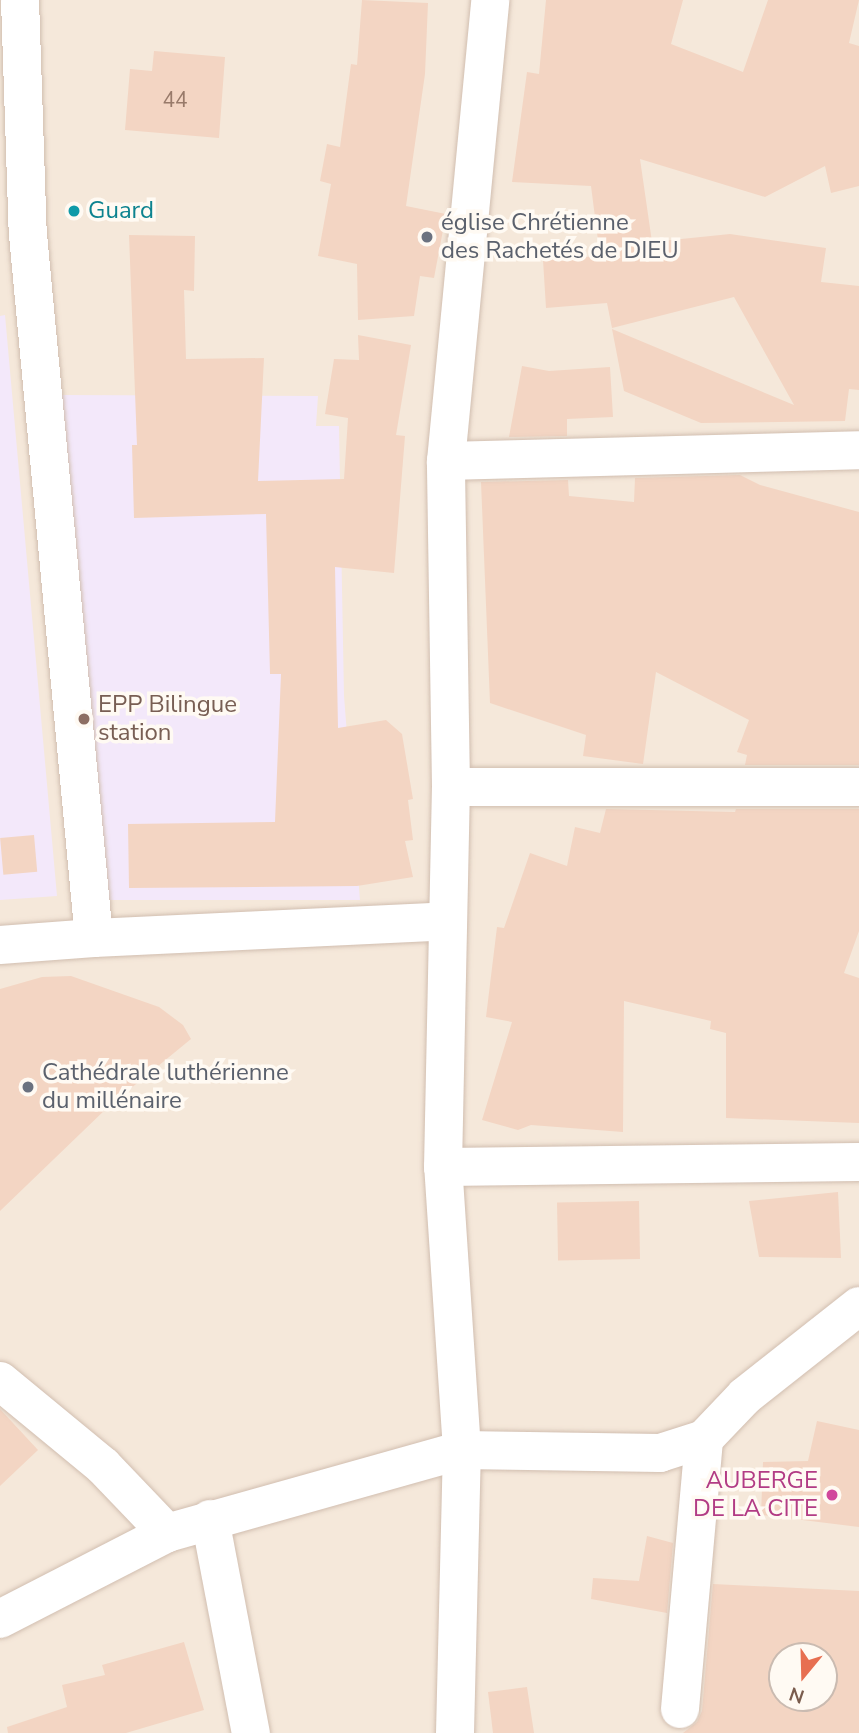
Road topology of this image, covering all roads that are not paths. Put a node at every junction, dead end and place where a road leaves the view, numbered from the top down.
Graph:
1 (20, 0) edge
2 (489, 0) edge
3 (859, 450) edge
4 (446, 461) junction
5 (451, 787) junction
6 (859, 787) edge
7 (448, 921) junction
8 (94, 938) junction
9 (0, 944) edge
10 (859, 1162) edge
11 (443, 1167) junction
12 (859, 1306) edge
13 (0, 1381) edge
14 (704, 1439) junction
15 (462, 1450) junction
16 (210, 1519) junction
17 (167, 1533) junction
18 (11, 1604) edge
19 (680, 1709) dead end
20 (251, 1733) edge
21 (455, 1733) edge

1 - 8 street
2 - 4 street
3 - 4 street
4 - 5 street
5 - 6 street
5 - 7 street
7 - 8 street
7 - 11 street
8 - 9 street
10 - 11 street
11 - 15 street
12 - 14 street
13 - 17 street
14 - 15 street
14 - 19 street
15 - 16 street
15 - 21 street
16 - 17 street
16 - 20 street
17 - 18 street

